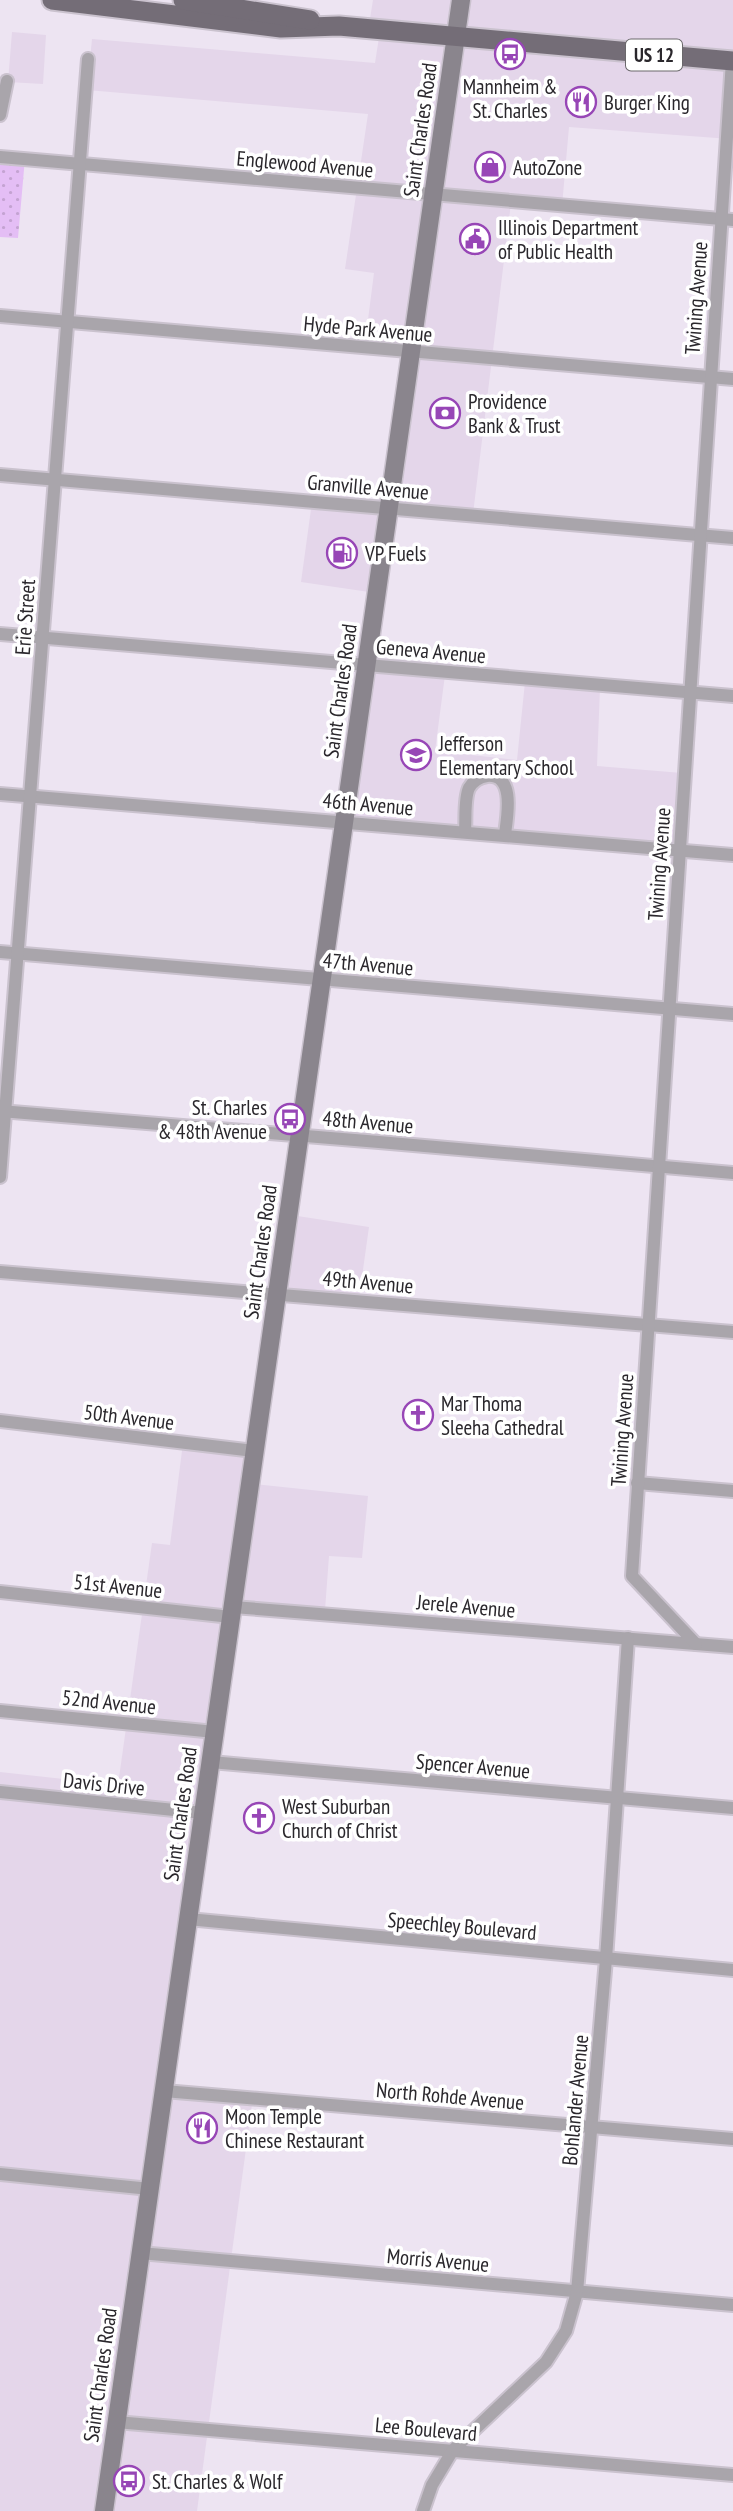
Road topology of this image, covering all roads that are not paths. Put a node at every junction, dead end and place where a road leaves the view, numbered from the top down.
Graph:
1 (52, 0) edge
2 (183, 0) edge
3 (461, 0) edge
4 (338, 26) junction
5 (455, 35) junction
6 (88, 59) dead end
7 (732, 61) edge
8 (8, 80) dead end
9 (0, 115) edge
10 (0, 157) edge
11 (79, 165) junction
12 (434, 194) junction
13 (727, 219) edge
14 (0, 316) edge
15 (67, 322) junction
16 (411, 352) junction
17 (710, 377) junction
18 (733, 379) edge
19 (0, 475) edge
20 (55, 479) junction
21 (389, 508) junction
22 (699, 535) junction
23 (733, 538) edge
24 (0, 634) edge
25 (43, 637) junction
26 (367, 665) junction
27 (690, 692) junction
28 (733, 696) edge
29 (0, 794) edge
30 (31, 796) junction
31 (344, 822) junction
32 (464, 831) junction
33 (505, 834) junction
34 (679, 851) junction
35 (733, 855) edge
36 (0, 952) edge
37 (18, 953) junction
38 (322, 979) junction
39 (668, 1009) junction
40 (733, 1014) edge
41 (3, 1112) edge
42 (300, 1135) junction
43 (658, 1167) junction
44 (733, 1173) edge
45 (0, 1177) edge
46 (0, 1272) edge
47 (277, 1294) junction
48 (648, 1325) junction
49 (733, 1332) edge
50 (0, 1421) edge
51 (254, 1451) junction
52 (638, 1483) junction
53 (733, 1491) edge
54 (0, 1592) edge
55 (232, 1612) junction
56 (628, 1638) junction
57 (696, 1644) junction
58 (733, 1647) edge
59 (0, 1711) edge
60 (215, 1732) junction
61 (211, 1762) junction
62 (0, 1792) edge
63 (616, 1798) junction
64 (733, 1808) edge
65 (203, 1813) junction
66 (188, 1919) junction
67 (606, 1959) junction
68 (733, 1970) edge
69 (164, 2091) junction
70 (593, 2127) junction
71 (733, 2138) edge
72 (0, 2174) edge
73 (150, 2189) junction
74 (141, 2253) junction
75 (577, 2292) junction
76 (733, 2305) edge
77 (116, 2423) junction
78 (453, 2450) junction
79 (733, 2475) edge
80 (104, 2511) edge
81 (423, 2511) edge

1 - 4 main road, US 12
2 - 4 main road, US 12
3 - 5 main road, Saint Charles Road
4 - 5 main road, US 12
5 - 7 main road, US 12
5 - 12 main road, Saint Charles Road
6 - 11 street, Erie Street
7 - 13 street, Twining Avenue
8 - 9 street
10 - 11 street, Englewood Avenue
11 - 12 street, Englewood Avenue
11 - 15 street, Erie Street
12 - 13 street, Englewood Avenue
12 - 16 main road, Saint Charles Road
13 - 17 street, Twining Avenue
14 - 15 street, Hyde Park Avenue
15 - 16 street, Hyde Park Avenue
15 - 20 street, Erie Street
16 - 17 street, Hyde Park Avenue
16 - 21 main road, Saint Charles Road
17 - 18 street, Hyde Park Avenue
17 - 22 street, Twining Avenue
19 - 20 street, Granville Avenue
20 - 21 street, Granville Avenue
20 - 25 street, Erie Street
21 - 22 street, Granville Avenue
21 - 26 main road, Saint Charles Road
22 - 23 street, Granville Avenue
22 - 27 street, Twining Avenue
24 - 25 street, Geneva Avenue
25 - 26 street, Geneva Avenue
25 - 30 street, Erie Street
26 - 27 street, Geneva Avenue
26 - 31 main road, Saint Charles Road
27 - 28 street, Geneva Avenue
27 - 34 street, Twining Avenue
29 - 30 street, 46th Avenue
30 - 31 street, 46th Avenue
30 - 37 street, Erie Street
31 - 32 street, 46th Avenue
31 - 38 main road, Saint Charles Road
32 - 33 street, 46th Avenue
32 - 33 street
33 - 34 street, 46th Avenue
34 - 35 street, 46th Avenue
34 - 39 street, Twining Avenue
36 - 37 street, 47th Avenue
37 - 38 street, 47th Avenue
37 - 41 street, Erie Street
38 - 39 street, 47th Avenue
38 - 42 main road, Saint Charles Road
39 - 40 street, 47th Avenue
39 - 43 street, Twining Avenue
41 - 42 street, 48th Avenue
41 - 45 street, Erie Street
42 - 43 street, 48th Avenue
42 - 47 main road, Saint Charles Road
43 - 44 street, 48th Avenue
43 - 48 street, Twining Avenue
46 - 47 street, 49th Avenue
47 - 48 street, 49th Avenue
47 - 51 main road, Saint Charles Road
48 - 49 street, 49th Avenue
48 - 52 street, Twining Avenue
50 - 51 street, 50th Avenue
51 - 55 main road, Saint Charles Road
52 - 53 street
52 - 57 street, Twining Avenue
54 - 55 street, 51st Avenue
55 - 56 street, Jerele Avenue
55 - 60 main road, Saint Charles Road
56 - 57 street, Jerele Avenue
56 - 63 street, Bohlander Avenue
57 - 58 street
59 - 60 street, 52nd Avenue
60 - 61 main road, Saint Charles Road
61 - 63 street, Spencer Avenue
61 - 65 main road, Saint Charles Road
62 - 65 street, Davis Drive
63 - 64 street, Spencer Avenue
63 - 67 street, Bohlander Avenue
65 - 66 main road, Saint Charles Road
66 - 67 street, Speechley Boulevard
66 - 69 main road, Saint Charles Road
67 - 68 street, Speechley Boulevard
67 - 70 street, Bohlander Avenue
69 - 70 street, North Rohde Avenue
69 - 73 main road, Saint Charles Road
70 - 71 street, North Rohde Avenue
70 - 75 street, Bohlander Avenue
72 - 73 street
73 - 74 main road, Saint Charles Road
74 - 75 street, Morris Avenue
74 - 77 main road, Saint Charles Road
75 - 76 street, Morris Avenue
75 - 78 street, Bohlander Avenue
77 - 78 street, Lee Boulevard
77 - 80 main road, Saint Charles Road
78 - 79 street, Lee Boulevard
78 - 81 street, Bohlander Avenue

